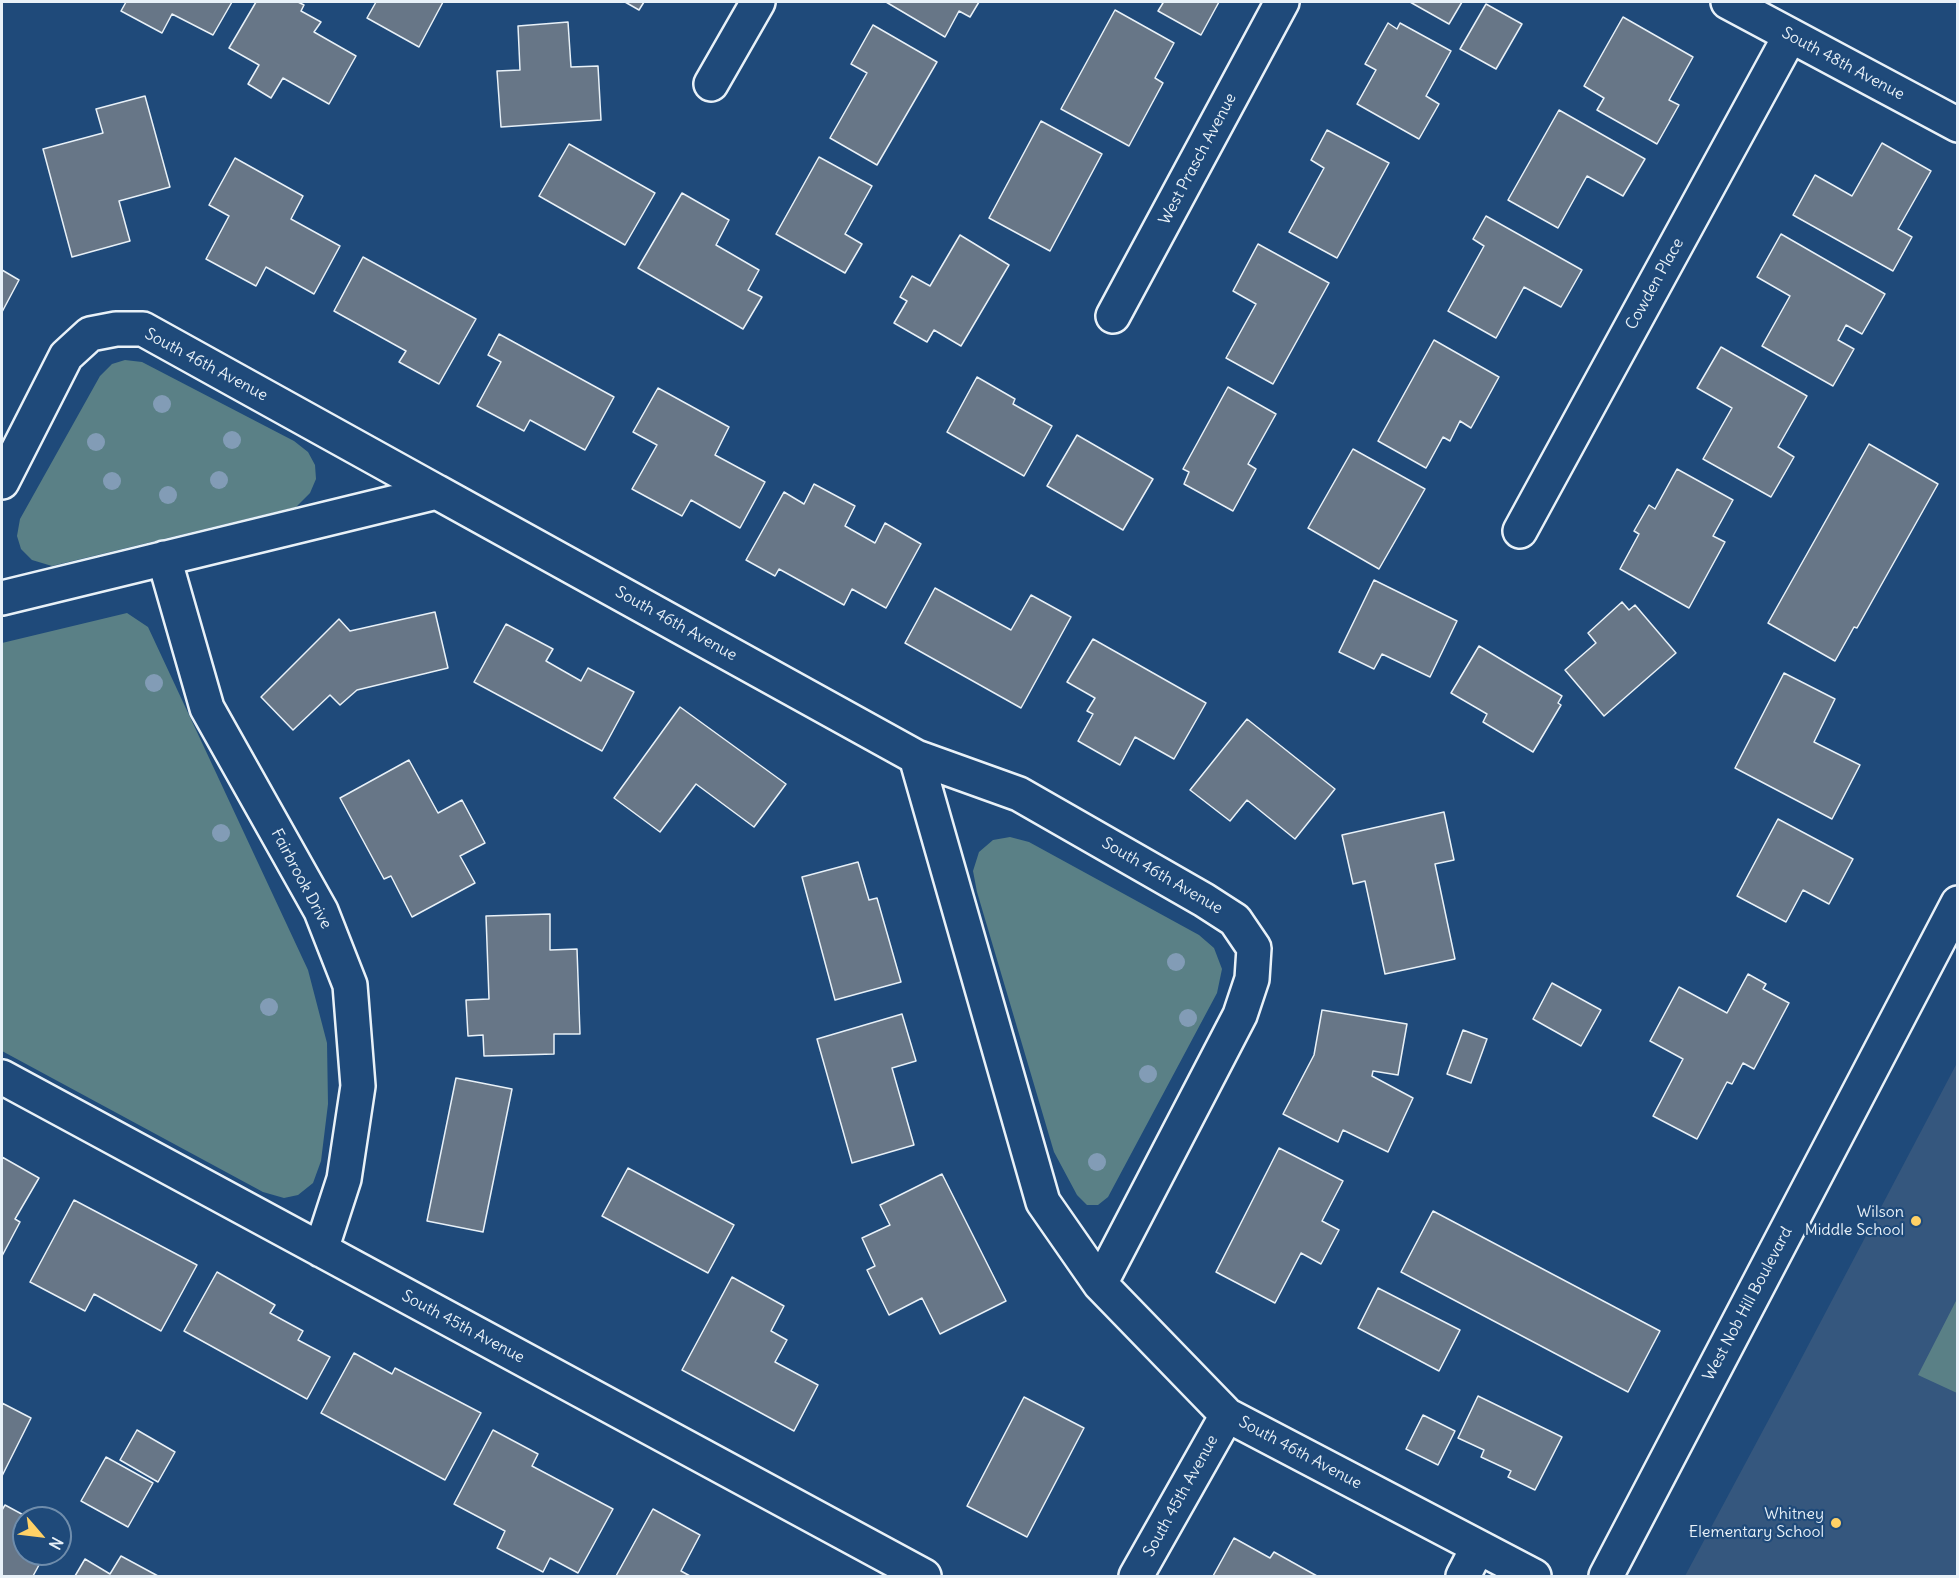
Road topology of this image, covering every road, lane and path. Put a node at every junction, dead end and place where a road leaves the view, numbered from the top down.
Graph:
1 (758, 2) edge
2 (1282, 2) edge
3 (1728, 2) edge
4 (1790, 36) junction
5 (711, 84) dead end
6 (1958, 125) edge
7 (1113, 316) dead end
8 (2, 482) edge
9 (437, 492) junction
10 (1520, 531) dead end
11 (164, 558) junction
12 (2, 598) edge
13 (915, 757) junction
14 (1958, 903) edge
15 (2, 1077) edge
16 (321, 1250) junction
17 (1100, 1284) junction
18 (1227, 1415) junction
19 (1478, 1547) junction
20 (924, 1576) edge
21 (1136, 1576) edge
22 (1463, 1576) edge
23 (1534, 1576) edge
24 (1606, 1576) edge

1 - 5 street
2 - 7 street, West Prasch Avenue
3 - 4 street, South 48th Avenue
4 - 6 street, South 48th Avenue
4 - 10 street, Cowden Place
8 - 9 street, South 46th Avenue
9 - 11 street
9 - 13 street, South 46th Avenue
11 - 12 street
11 - 16 street, Fairbrook Drive
13 - 17 street, South 46th Avenue
13 - 17 street, South 46th Avenue
14 - 24 street, West Nob Hill Boulevard
15 - 16 street, South 45th Avenue
16 - 20 street, South 45th Avenue
17 - 18 street, South 46th Avenue
18 - 19 street, South 46th Avenue
18 - 21 street, South 45th Avenue
19 - 22 street
19 - 23 street, South 46th Avenue

